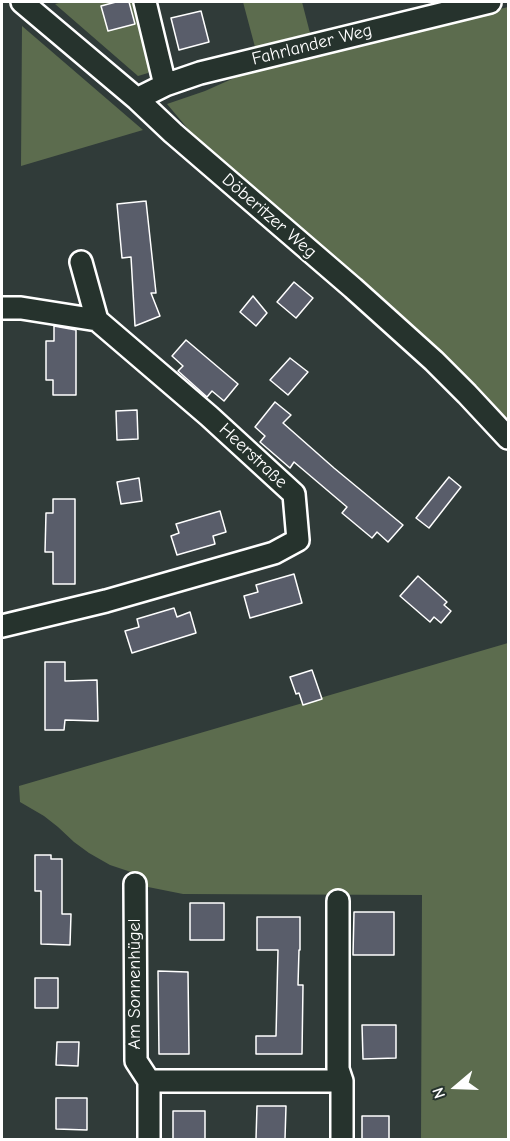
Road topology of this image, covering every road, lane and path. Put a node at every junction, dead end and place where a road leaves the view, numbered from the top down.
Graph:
1 (22, 2) edge
2 (145, 2) edge
3 (490, 2) edge
4 (165, 85) junction
5 (137, 99) junction
6 (81, 262) dead end
7 (2, 308) edge
8 (98, 320) junction
9 (508, 438) edge
10 (2, 626) edge
11 (135, 884) dead end
12 (338, 901) dead end
13 (149, 1081) junction
14 (342, 1081) junction
15 (149, 1140) edge
16 (342, 1140) edge

1 - 5 street, Döberitzer Weg
2 - 4 street
3 - 4 street, Fahrlander Weg
4 - 5 street, Fahrlander Weg
5 - 9 street, Döberitzer Weg
6 - 8 street
7 - 8 street
8 - 10 street, Heerstraße
11 - 13 street, Am Sonnenhügel
12 - 14 street
13 - 14 street
13 - 15 street, Am Sonnenhügel
14 - 16 street

